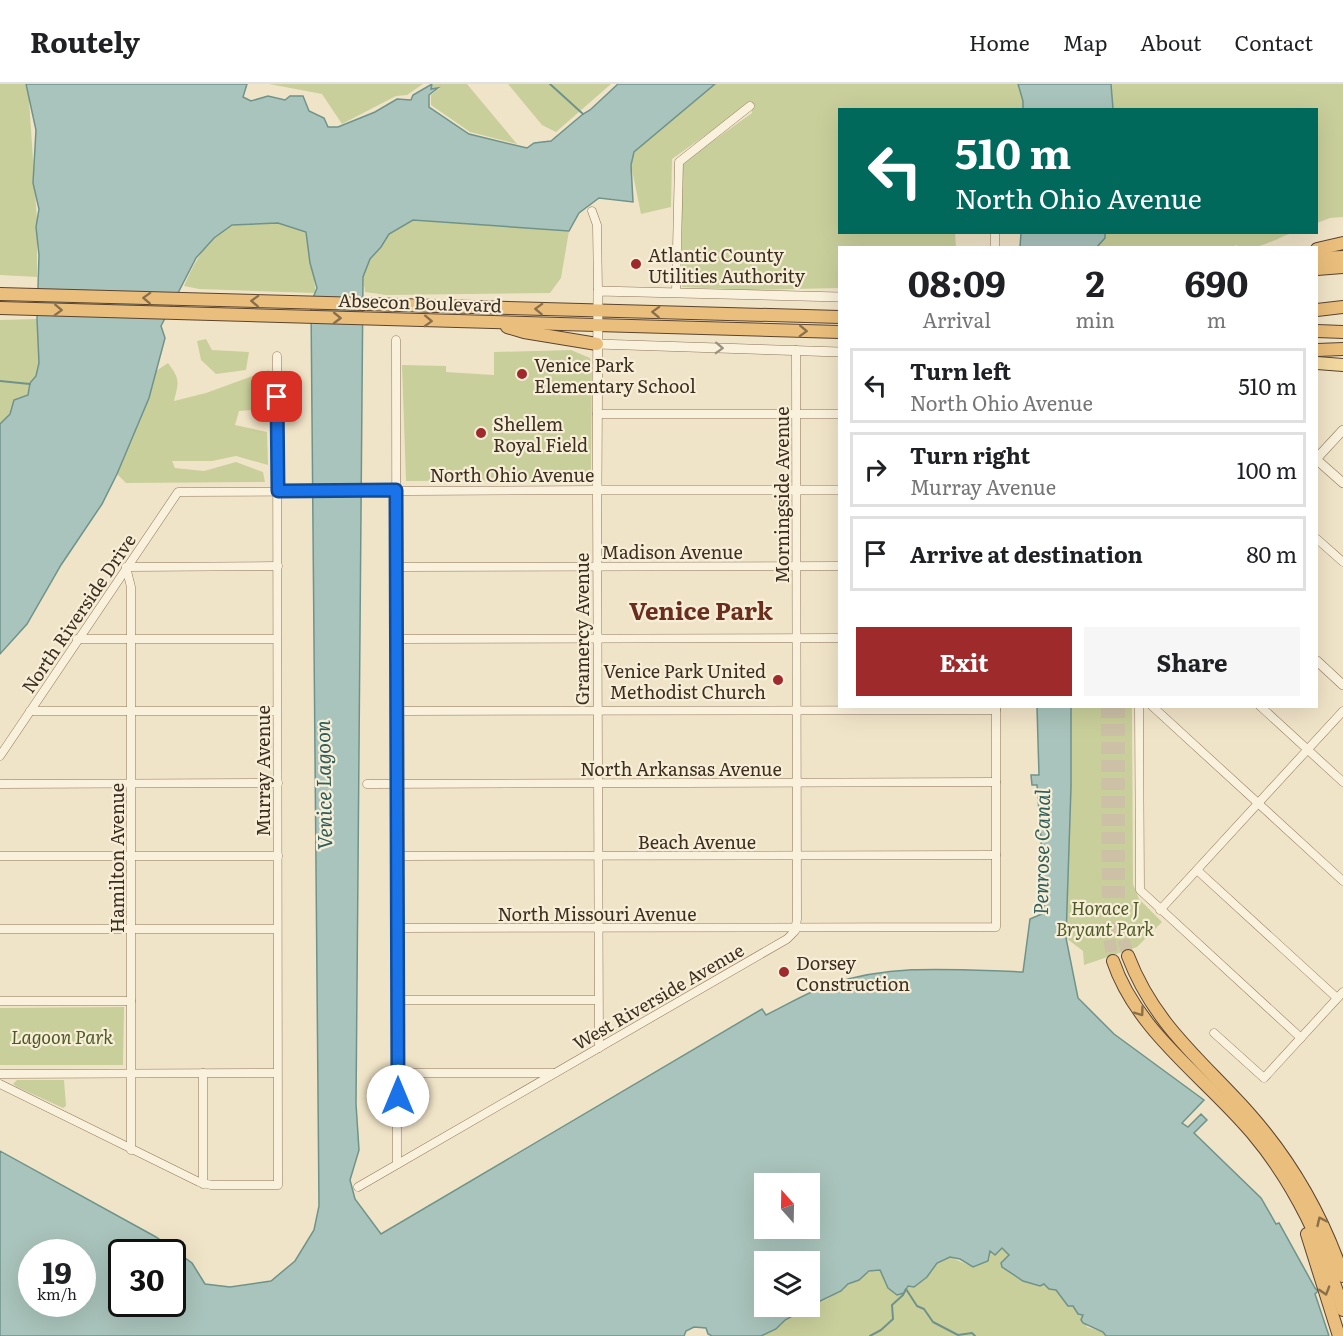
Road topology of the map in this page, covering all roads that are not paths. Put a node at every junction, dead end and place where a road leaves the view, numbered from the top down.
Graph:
1 (750, 106) dead end
2 (592, 211) dead end
3 (1343, 243) edge
4 (1318, 249) edge
5 (1343, 257) edge
6 (1318, 258) edge
7 (1343, 267) edge
8 (1318, 269) edge
9 (598, 291) junction
10 (676, 292) junction
11 (0, 294) edge
12 (838, 297) edge
13 (1343, 307) edge
14 (0, 308) edge
15 (598, 310) junction
16 (1318, 310) edge
17 (1343, 315) edge
18 (1318, 316) edge
19 (838, 317) edge
20 (492, 322) junction
21 (598, 325) junction
22 (838, 332) edge
23 (1318, 332) edge
24 (1343, 332) edge
25 (396, 340) dead end
26 (597, 344) junction
27 (1318, 350) edge
28 (1343, 350) edge
29 (796, 351) junction
30 (838, 352) edge
31 (277, 357) dead end
32 (1321, 364) edge
33 (1343, 365) edge
34 (597, 414) junction
35 (796, 414) junction
36 (838, 414) edge
37 (1343, 429) edge
38 (1318, 458) edge
39 (1318, 460) edge
40 (1343, 483) edge
41 (184, 490) joint
42 (396, 490) junction
43 (597, 490) junction
44 (796, 490) junction
45 (838, 490) edge
46 (278, 491) junction
47 (1318, 540) edge
48 (1343, 562) edge
49 (598, 566) junction
50 (797, 566) junction
51 (838, 566) edge
52 (126, 567) junction
53 (278, 567) junction
54 (396, 567) junction
55 (797, 638) junction
56 (838, 638) edge
57 (77, 639) junction
58 (131, 639) junction
59 (277, 639) junction
60 (396, 639) junction
61 (598, 639) junction
62 (1318, 662) edge
63 (1343, 685) edge
64 (996, 708) edge
65 (1139, 708) edge
66 (1154, 708) edge
67 (1262, 708) edge
68 (30, 711) junction
69 (130, 711) junction
70 (277, 711) junction
71 (397, 711) junction
72 (598, 711) junction
73 (797, 711) junction
74 (1343, 711) edge
75 (1307, 750) junction
76 (0, 756) edge
77 (278, 783) junction
78 (397, 783) junction
79 (598, 783) junction
80 (797, 783) junction
81 (996, 783) junction
82 (1343, 783) edge
83 (0, 784) edge
84 (131, 784) junction
85 (367, 784) dead end
86 (1258, 803) junction
87 (797, 855) junction
88 (996, 855) junction
89 (0, 856) edge
90 (131, 856) junction
91 (278, 856) junction
92 (397, 856) junction
93 (598, 856) junction
94 (1197, 870) junction
95 (1343, 881) edge
96 (1161, 910) junction
97 (131, 928) junction
98 (398, 928) junction
99 (598, 928) junction
100 (796, 928) junction
101 (0, 929) edge
102 (277, 929) junction
103 (1128, 956) tunnel mouth
104 (1113, 961) tunnel mouth
105 (1340, 995) edge
106 (397, 1000) junction
107 (598, 1000) junction
108 (0, 1001) edge
109 (131, 1001) junction
110 (1214, 1033) dead end
111 (1301, 1038) junction
112 (598, 1048) junction
113 (132, 1073) junction
114 (203, 1073) junction
115 (277, 1073) junction
116 (398, 1073) junction
117 (555, 1073) junction
118 (0, 1074) edge
119 (0, 1084) edge
120 (131, 1150) junction
121 (1272, 1159) junction
122 (398, 1164) junction
123 (203, 1184) junction
124 (358, 1187) dead end
125 (1343, 1276) edge
126 (1343, 1310) edge
127 (1339, 1336) edge

1 - 10 street
2 - 9 street, Gramercy Avenue
3 - 4 highway
5 - 6 highway
7 - 8 highway
9 - 10 street
9 - 15 street, Gramercy Avenue
10 - 12 street
15 -> 11 highway, Absecon Boulevard
13 - 16 highway
14 -> 20 highway, Absecon Boulevard
19 -> 15 highway, Absecon Boulevard
15 - 21 street, Gramercy Avenue
17 - 18 highway
20 - 21 highway, Absecon Boulevard
20 - 26 highway
21 -> 22 highway, Absecon Boulevard
21 - 26 street, Gramercy Avenue
23 - 24 highway
25 - 42 street
26 -> 29 street
26 - 34 street, Gramercy Avenue
27 - 28 highway
29 - 30 street
29 - 35 street, Morningside Avenue
31 - 46 street, Murray Avenue
32 - 33 main road
34 - 35 street
34 - 43 street, Gramercy Avenue
35 - 36 street
35 - 44 street, Morningside Avenue
37 - 38 street
39 - 40 street
41 - 46 street, North Ohio Avenue
41 - 52 street, North Riverside Drive
42 - 43 street, North Ohio Avenue
42 - 46 street, North Ohio Avenue
42 - 54 street
43 - 44 street, North Ohio Avenue
43 - 49 street, Gramercy Avenue
44 - 45 street, North Ohio Avenue
44 - 50 street, Morningside Avenue
46 - 53 street, Murray Avenue
47 - 48 street
49 - 50 street, Madison Avenue
49 - 54 street, Madison Avenue
49 - 61 street, Gramercy Avenue
50 - 51 street, Madison Avenue
50 - 55 street, Morningside Avenue
52 - 53 street
52 - 57 street, North Riverside Drive
52 - 58 street, Hamilton Avenue
53 - 59 street, Murray Avenue
54 - 60 street
55 - 56 street
55 - 61 street
55 - 73 street, Morningside Avenue
57 - 58 street
57 - 68 street, North Riverside Drive
58 - 59 street
58 - 69 street, Hamilton Avenue
59 - 70 street, Murray Avenue
60 - 61 street
60 - 71 street
61 - 72 street, Gramercy Avenue
62 - 63 street
64 - 73 street
64 - 81 street
65 - 96 street
66 - 86 street
67 - 75 street
68 - 69 street
68 - 76 street, North Riverside Drive
69 - 70 street
69 - 84 street, Hamilton Avenue
70 - 77 street, Murray Avenue
71 - 72 street
71 - 78 street
72 - 73 street
72 - 79 street, Gramercy Avenue
73 - 80 street, Morningside Avenue
74 - 75 street
75 - 82 street
75 - 86 street
77 - 84 street
77 - 91 street, Murray Avenue
78 - 79 street, North Arkansas Avenue
78 - 85 street, North Arkansas Avenue
78 - 92 street
79 - 80 street, North Arkansas Avenue
79 - 93 street, Gramercy Avenue
80 - 81 street, North Arkansas Avenue
80 - 87 street, Morningside Avenue
81 - 88 street
83 - 84 street
84 - 90 street, Hamilton Avenue
86 - 94 street
86 - 95 street
87 - 88 street, Beach Avenue
87 - 93 street, Beach Avenue
87 - 100 street, Morningside Avenue
88 - 100 street
89 - 90 street
90 - 91 street
90 - 97 street, Hamilton Avenue
91 - 102 street, Murray Avenue
92 - 93 street, Beach Avenue
92 - 98 street
93 - 99 street, Gramercy Avenue
94 - 96 street
94 - 105 street
96 - 111 street
97 - 101 street
97 - 102 street
97 - 109 street, Hamilton Avenue
98 - 99 street, North Missouri Avenue
98 - 106 street
99 - 100 street, North Missouri Avenue
99 - 107 street, Gramercy Avenue
100 - 112 street, West Riverside Avenue
102 - 115 street, Murray Avenue
125 -> 103 highway
104 -> 121 highway
105 - 111 street
106 - 107 street
106 - 116 street
107 - 112 street, Gramercy Avenue
108 - 109 street
109 - 113 street, Hamilton Avenue
110 - 111 street
112 - 117 street, West Riverside Avenue
113 - 114 street
113 - 118 street
113 - 120 street, Hamilton Avenue
114 - 115 street
114 - 123 street
115 - 123 street, Murray Avenue
116 - 117 street
116 - 122 street
117 - 122 street, West Riverside Avenue
119 - 120 street
120 - 123 street
121 - 126 highway
121 -> 127 highway
122 - 124 street, West Riverside Avenue

